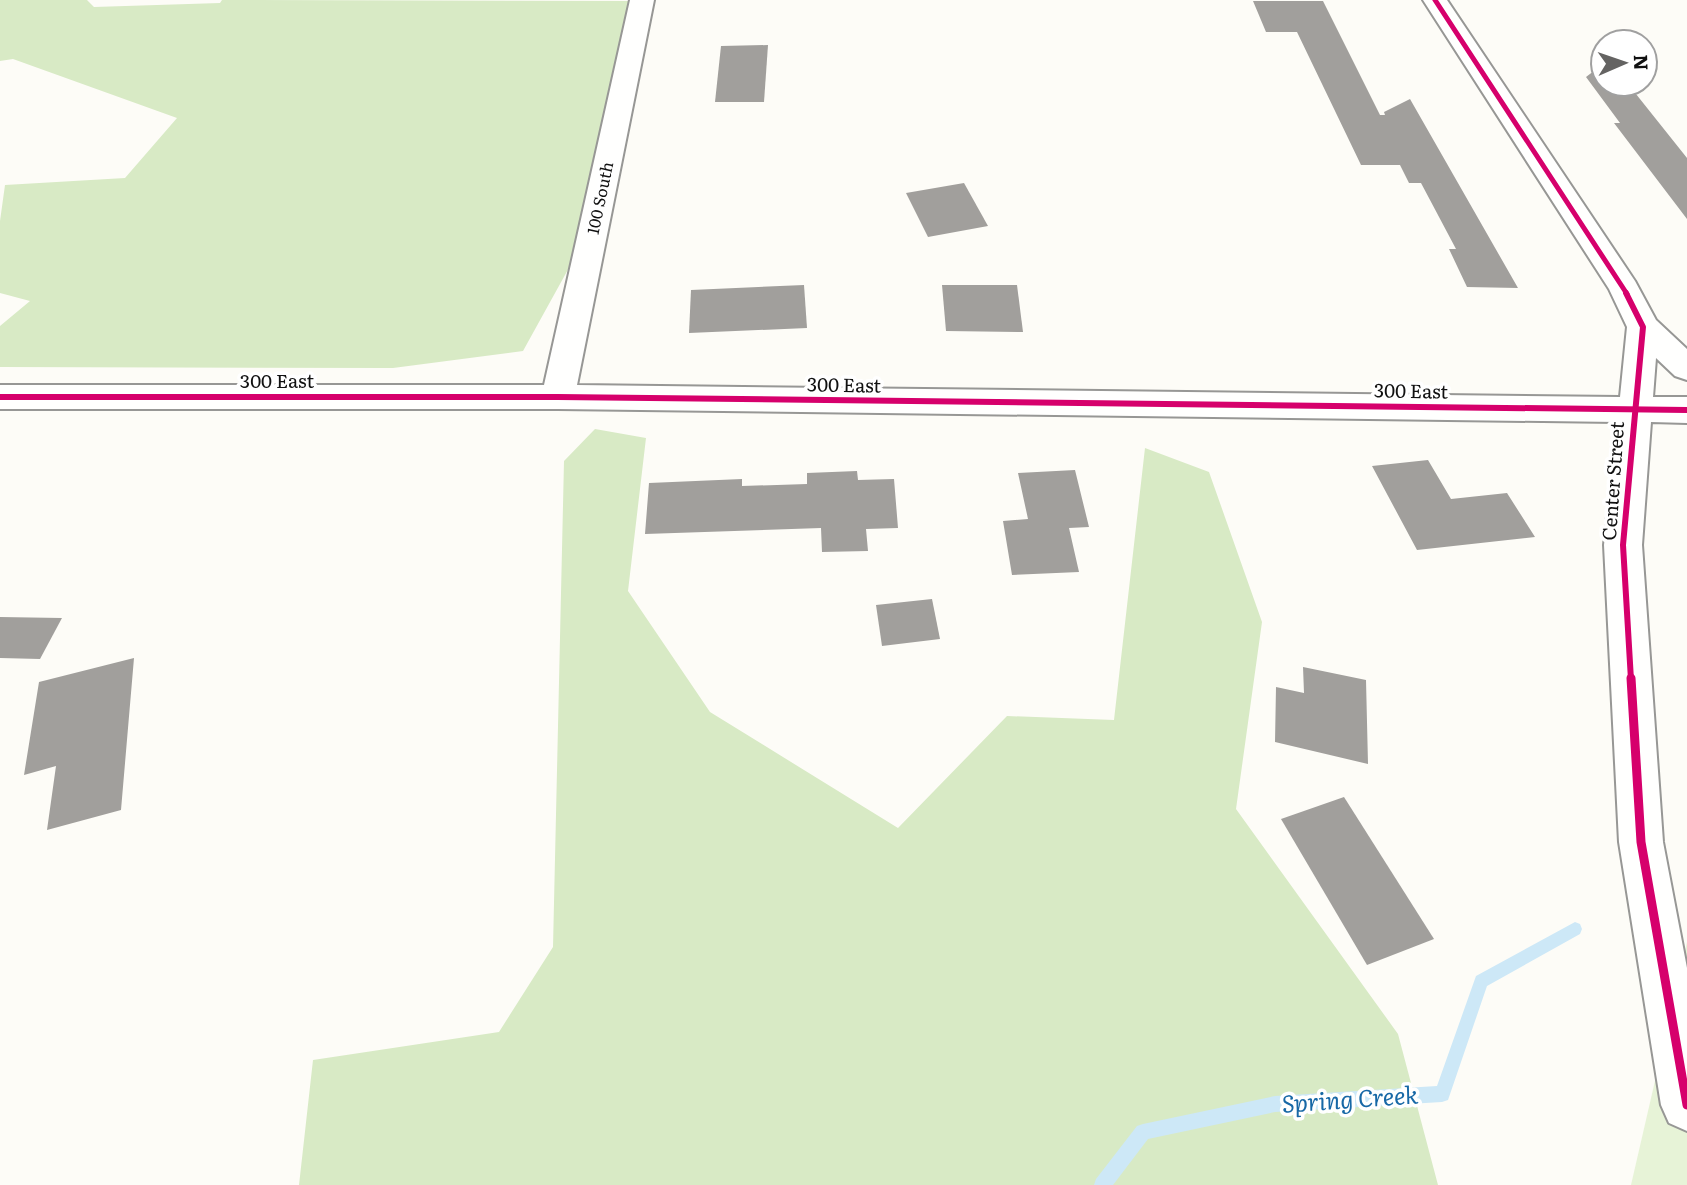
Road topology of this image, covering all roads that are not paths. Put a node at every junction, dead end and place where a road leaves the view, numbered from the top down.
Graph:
1 (642, 0) edge
2 (1435, 0) edge
3 (1643, 327) junction
4 (1687, 368) edge
5 (0, 397) edge
6 (558, 397) junction
7 (1634, 409) junction
8 (1687, 410) edge
9 (1687, 1105) edge

1 - 6 street, 100 South
2 - 3 street
3 - 4 street
3 - 7 street, Center Street
5 - 6 street, 300 East
6 - 7 street, 300 East
7 - 8 street, 300 East
7 - 9 street, Center Street

